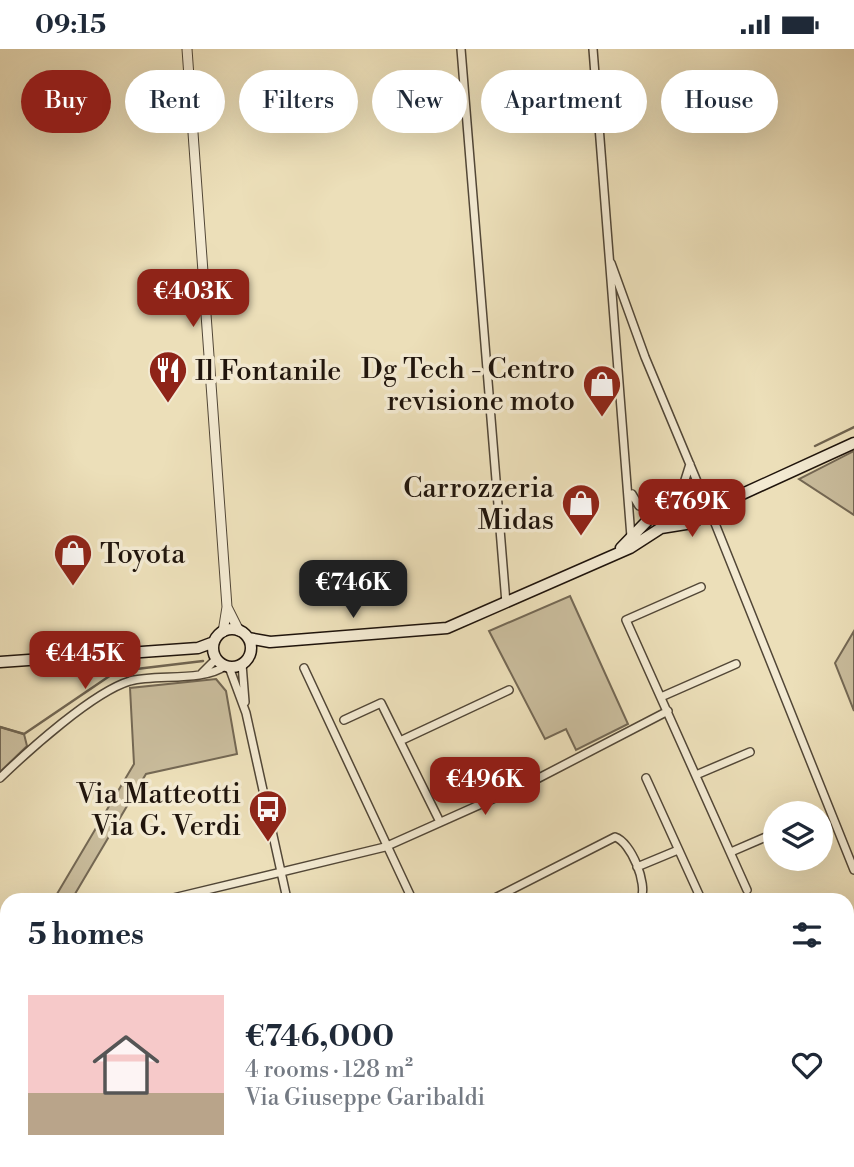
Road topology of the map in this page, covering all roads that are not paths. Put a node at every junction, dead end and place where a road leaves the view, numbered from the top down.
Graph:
1 (187, 49) edge
2 (461, 49) edge
3 (593, 49) edge
4 (608, 253) junction
5 (854, 443) edge
6 (690, 463) junction
7 (628, 483) junction
8 (675, 492) junction
9 (738, 496) junction
10 (700, 502) junction
11 (664, 504) junction
12 (712, 512) junction
13 (697, 519) junction
14 (677, 524) junction
15 (716, 531) junction
16 (631, 538) junction
17 (616, 552) junction
18 (701, 587) dead end
19 (506, 603) junction
20 (228, 607) junction
21 (223, 632) junction
22 (244, 634) junction
23 (270, 642) junction
24 (251, 651) junction
25 (219, 657) junction
26 (0, 662) edge
27 (242, 664) junction
28 (736, 664) dead end
29 (304, 668) dead end
30 (509, 690) dead end
31 (661, 697) junction
32 (668, 712) junction
33 (246, 713) junction
34 (344, 720) dead end
35 (400, 741) junction
36 (750, 752) dead end
37 (696, 775) junction
38 (0, 778) edge
39 (646, 778) dead end
40 (440, 822) junction
41 (763, 838) edge
42 (385, 847) junction
43 (678, 849) junction
44 (731, 852) junction
45 (637, 867) junction
46 (854, 870) edge
47 (281, 874) junction
48 (747, 890) dead end
49 (196, 893) edge
50 (286, 893) edge
51 (409, 893) edge
52 (505, 893) edge
53 (642, 893) edge
54 (698, 893) edge

1 - 20 street
2 - 19 street
3 - 4 street
4 - 6 street
4 - 7 street
5 - 9 main road
6 - 8 street
6 - 10 street
7 - 11 street
7 - 16 street
8 - 10 main road
8 - 11 main road
9 - 10 main road
9 - 12 main road
10 - 12 street
10 - 13 main road
11 - 14 main road
11 - 16 main road
12 - 13 main road
12 - 15 street
13 - 14 main road
13 - 15 street
14 - 17 main road
15 - 46 street
16 - 17 main road
17 - 19 main road
18 - 31 street
19 - 23 main road
20 - 21 street
20 - 22 street
21 - 22 main road
21 - 25 main road
22 - 23 main road
22 - 24 main road
23 - 24 main road
24 - 27 main road
25 - 26 main road
25 - 27 main road
25 - 33 street
25 - 38 street
27 - 33 street
28 - 31 street
29 - 42 street
30 - 35 street
31 - 32 street
32 - 37 street
32 - 40 street
33 - 47 street
34 - 35 street
35 - 40 street
36 - 37 street
37 - 44 street
39 - 43 street
40 - 42 street
41 - 44 street
42 - 47 street
42 - 51 street
43 - 45 street
43 - 54 street
44 - 48 street
45 - 52 street
45 - 53 street
47 - 49 street
47 - 50 street

